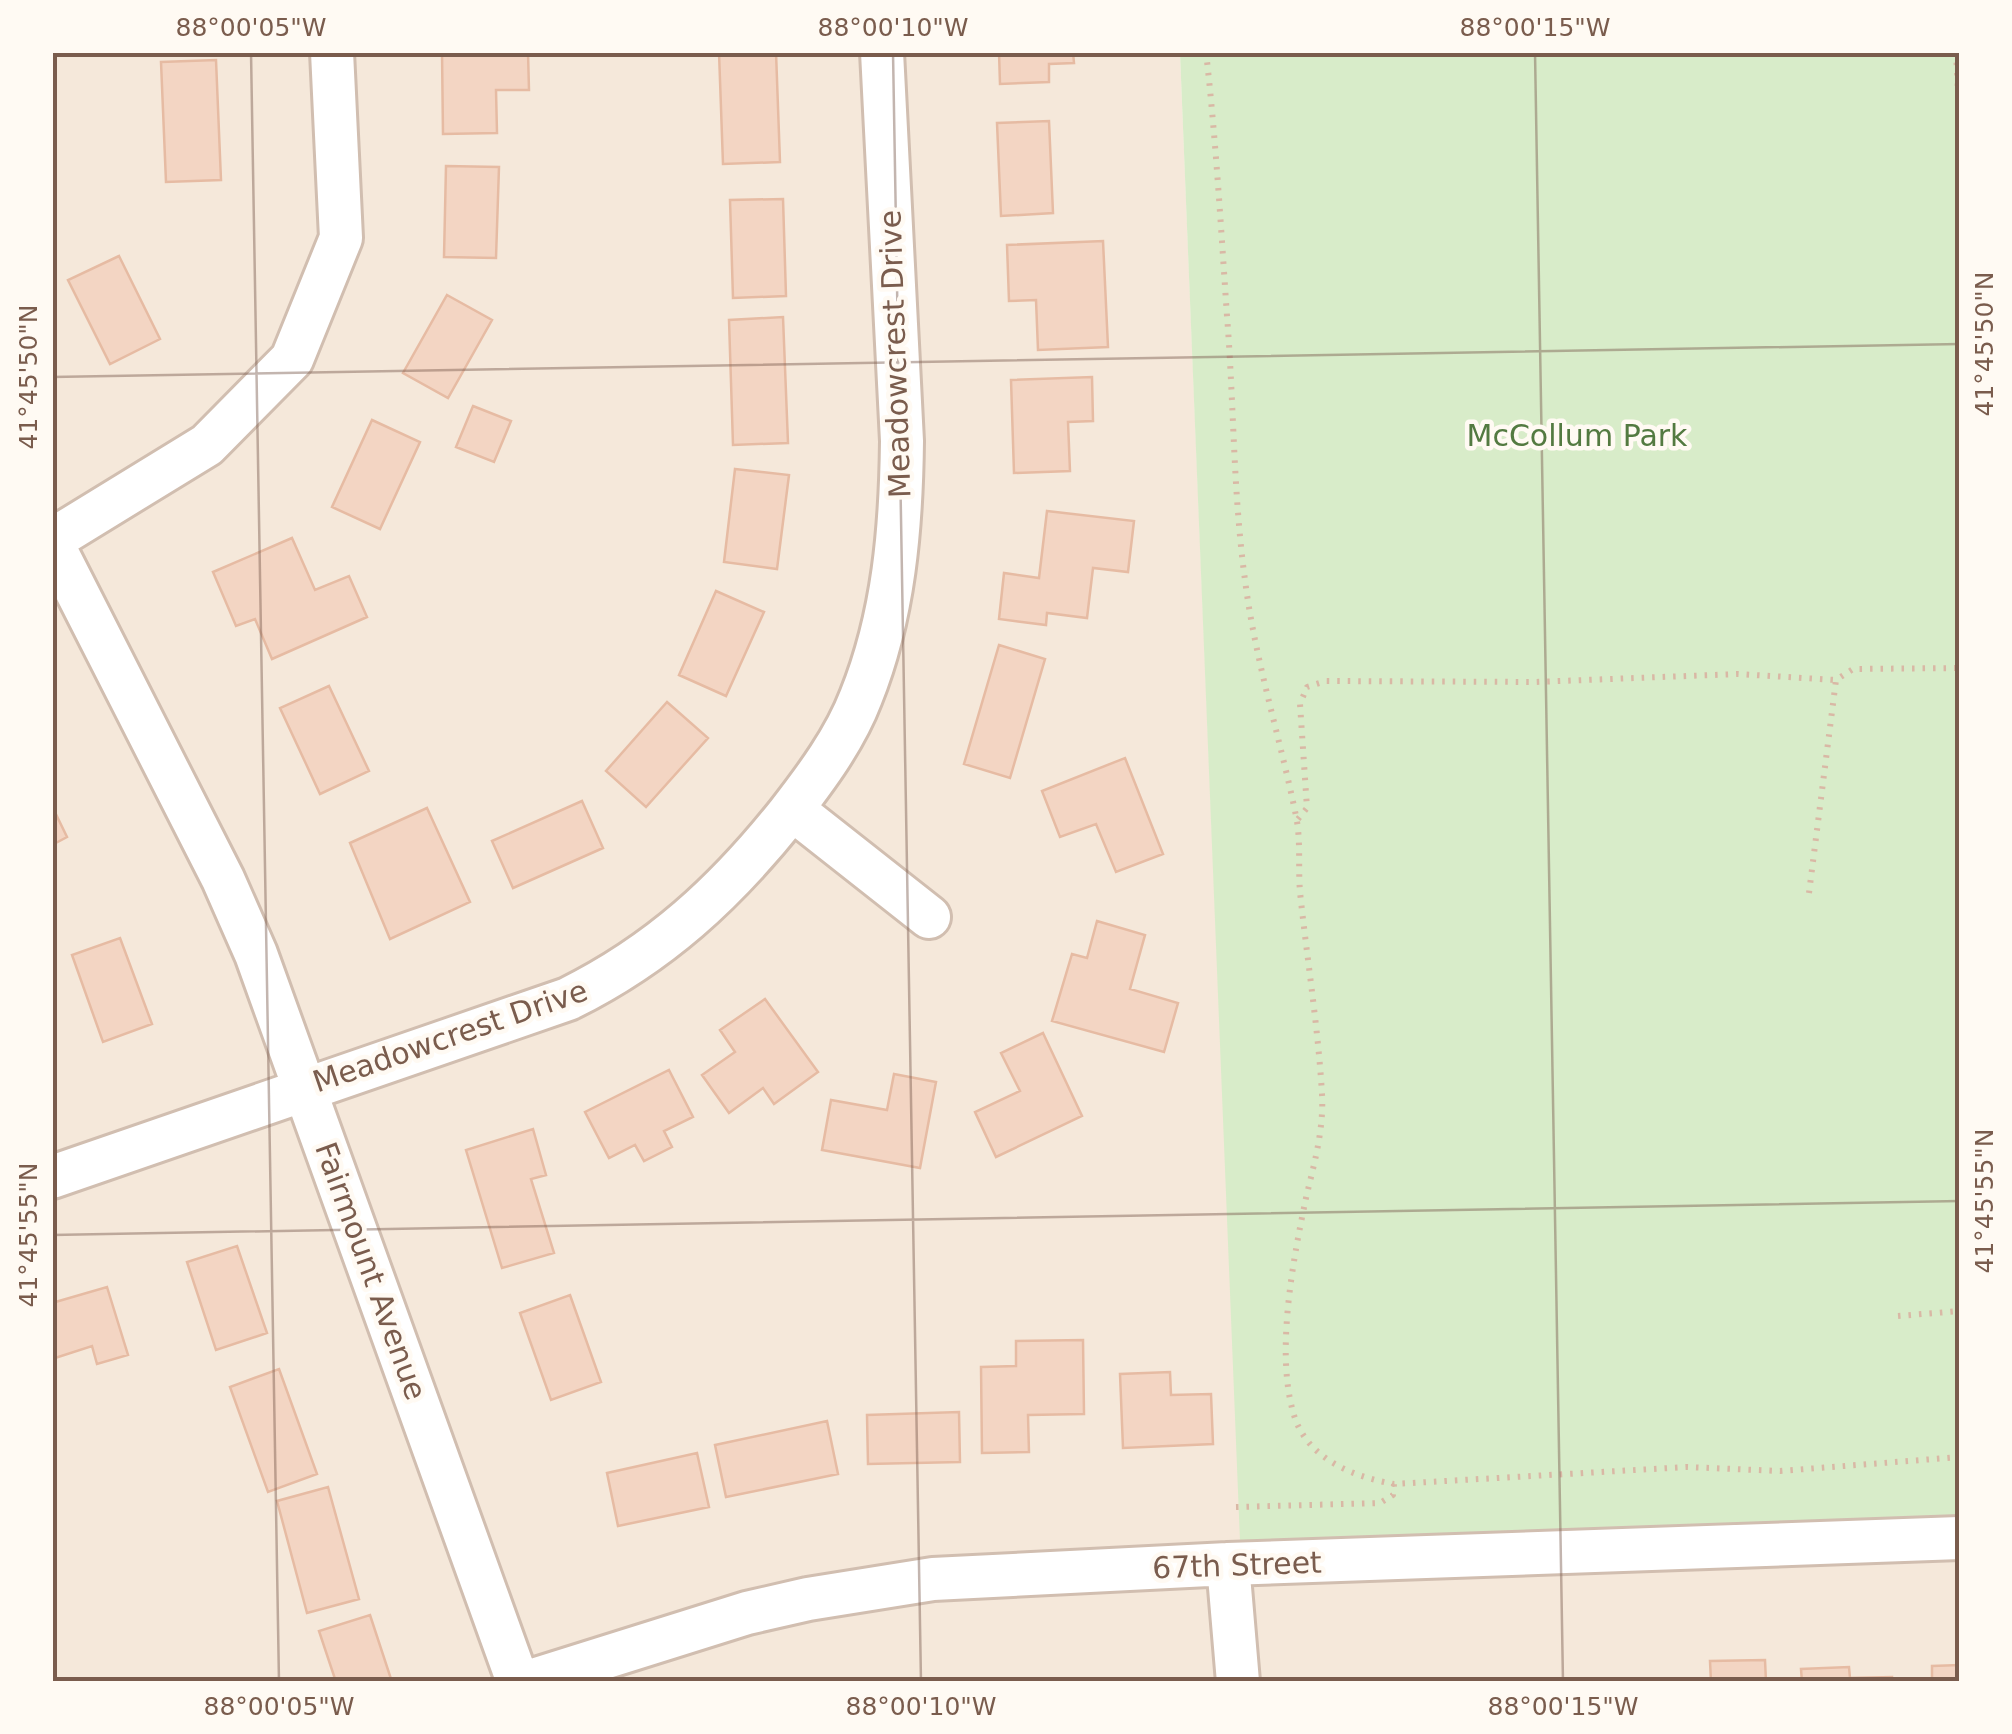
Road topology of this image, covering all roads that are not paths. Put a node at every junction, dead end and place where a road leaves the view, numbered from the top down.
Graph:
1 (332, 52) edge
2 (882, 52) edge
3 (52, 541) edge
4 (792, 809) junction
5 (929, 917) dead end
6 (305, 1087) junction
7 (52, 1177) edge
8 (1960, 1538) edge
9 (1228, 1564) junction
10 (518, 1682) edge
11 (527, 1682) edge
12 (1238, 1682) edge

1 - 3 street
2 - 4 street, Meadowcrest Drive
3 - 6 street, Fairmount Avenue
4 - 5 street
4 - 6 street, Meadowcrest Drive
6 - 7 street, Meadowcrest Drive
6 - 10 street, Fairmount Avenue
8 - 9 street, 67th Street
9 - 11 street, 67th Street
9 - 12 street

